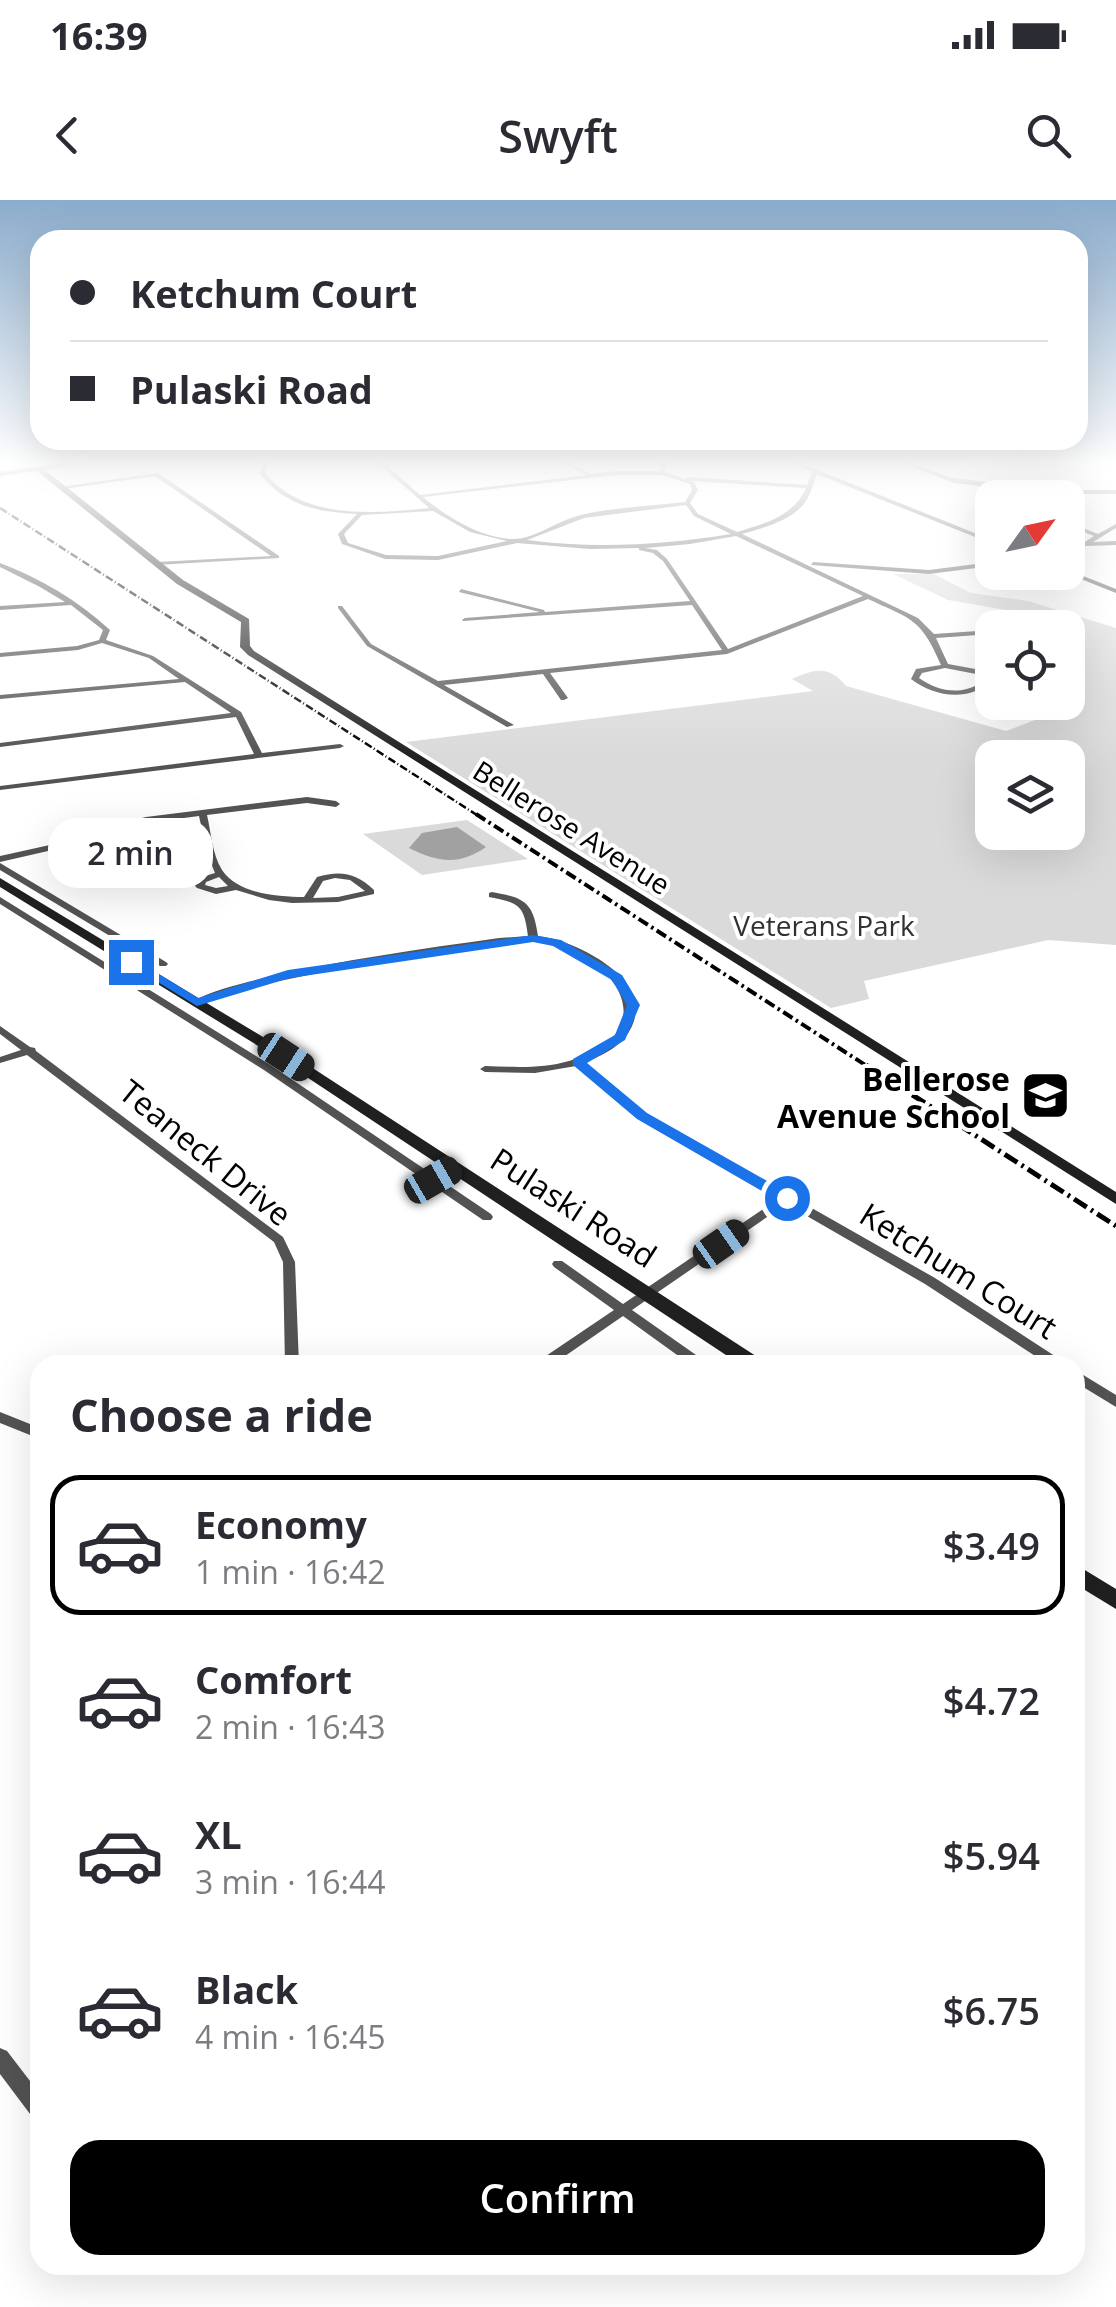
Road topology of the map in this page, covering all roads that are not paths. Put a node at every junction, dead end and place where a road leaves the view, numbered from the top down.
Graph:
1 (154, 561) edge
2 (203, 561) edge
3 (662, 561) edge
4 (796, 561) edge
5 (799, 561) edge
6 (157, 564) junction
7 (0, 565) edge
8 (975, 565) edge
9 (1085, 579) edge
10 (461, 591) dead end
11 (1116, 592) edge
12 (869, 596) junction
13 (72, 603) junction
14 (692, 603) junction
15 (340, 607) dead end
16 (0, 608) edge
17 (564, 614) junction
18 (465, 620) dead end
19 (975, 633) edge
20 (932, 636) junction
21 (102, 642) junction
22 (726, 652) junction
23 (0, 655) edge
24 (944, 666) junction
25 (546, 671) junction
26 (187, 680) junction
27 (438, 683) junction
28 (0, 697) edge
29 (564, 698) dead end
30 (238, 714) junction
31 (510, 724) dead end
32 (0, 745) edge
33 (340, 746) dead end
34 (259, 756) junction
35 (0, 787) edge
36 (336, 804) dead end
37 (202, 813) junction
38 (0, 862) edge
39 (220, 874) junction
40 (0, 882) edge
41 (236, 887) junction
42 (492, 896) dead end
43 (308, 899) junction
44 (0, 900) edge
45 (533, 938) junction
46 (163, 964) dead end
47 (197, 1002) junction
48 (0, 1028) edge
49 (31, 1050) junction
50 (286, 1057) junction
51 (0, 1060) edge
52 (578, 1062) junction
53 (268, 1068) junction
54 (485, 1069) dead end
55 (455, 1167) junction
56 (433, 1180) junction
57 (787, 1198) junction
58 (1116, 1199) edge
59 (487, 1216) dead end
60 (558, 1264) dead end
61 (648, 1294) junction
62 (624, 1310) junction
63 (292, 1355) edge
64 (557, 1355) edge
65 (688, 1355) edge
66 (740, 1355) edge
67 (1044, 1355) edge
68 (1085, 1382) edge
69 (1116, 1402) edge
70 (0, 1417) edge
71 (30, 1430) edge
72 (1085, 1580) edge
73 (1116, 1600) edge
74 (0, 2058) edge
75 (30, 2098) edge

1 - 6 street, Bellerose Avenue
2 - 6 street
3 - 14 street
4 - 12 street
5 - 8 street
6 - 58 street, Bellerose Avenue
7 - 13 street
9 - 11 street
10 - 17 street
12 - 20 street
12 - 22 street
13 - 16 street
13 - 21 street
14 - 17 street
14 - 22 street
15 - 27 street
17 - 18 street
19 - 20 street
20 - 24 street
21 - 23 street
21 - 26 street
22 - 25 street
24 - 24 street
25 - 27 street
25 - 29 street
26 - 28 street
26 - 30 street
27 - 31 street
30 - 32 street
30 - 34 street
33 - 34 street
34 - 35 street
36 - 37 street
37 - 38 street
37 - 39 street
38 - 46 street
39 - 41 street
39 - 41 street
40 - 47 street, Pulaski Road
41 - 43 street
42 - 45 street
43 - 43 street
44 - 53 street
45 - 47 street
45 - 52 street
47 - 50 street, Pulaski Road
48 - 49 street, Teaneck Drive
49 - 51 street
49 - 63 street, Teaneck Drive
50 - 53 street
50 - 55 street, Pulaski Road
52 - 54 street
52 - 57 street, Ketchum Court
53 - 56 street
55 - 56 street
55 - 61 street, Pulaski Road
56 - 59 street
57 - 61 street
57 - 67 street, Ketchum Court
60 - 62 street
61 - 62 street
61 - 66 street, Pulaski Road
62 - 64 street
62 - 65 street
68 - 69 street, Ketchum Court
70 - 71 street
72 - 73 street
74 - 75 street

